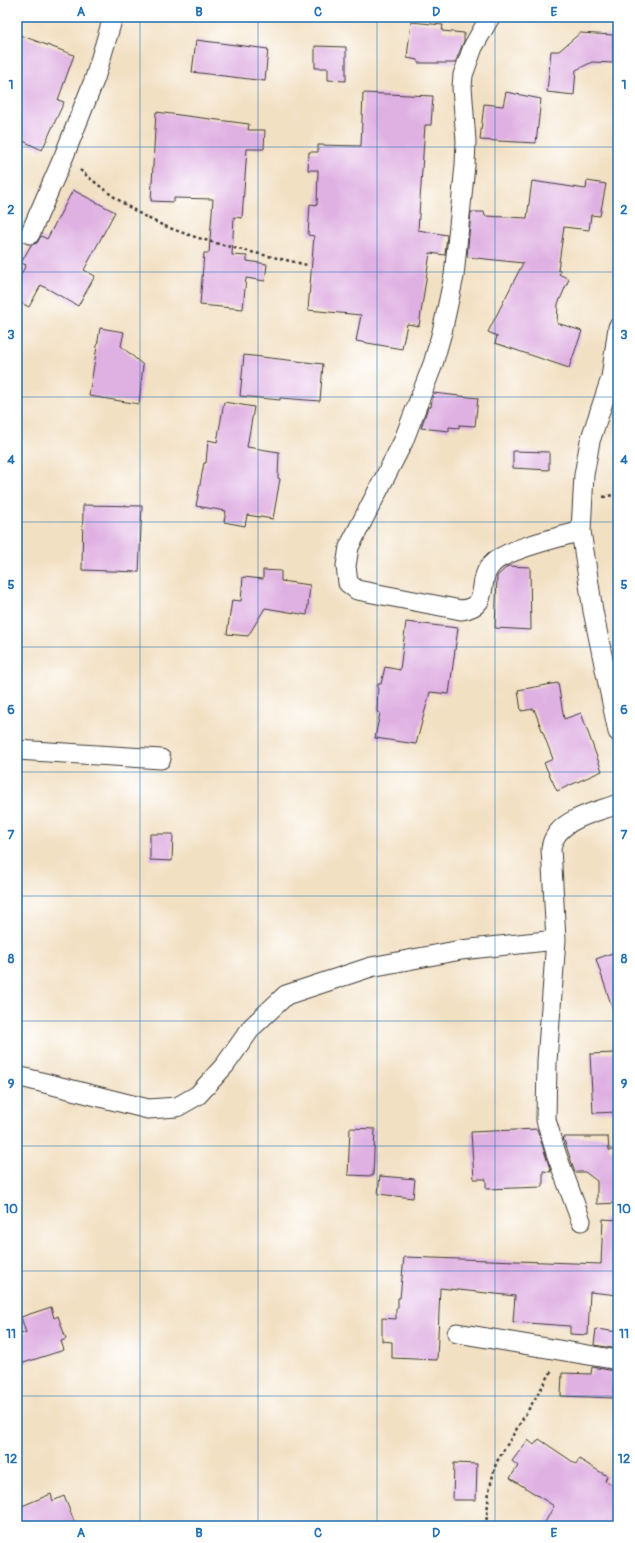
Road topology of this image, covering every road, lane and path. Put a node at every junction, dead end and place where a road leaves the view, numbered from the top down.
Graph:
1 (112, 17) edge
2 (490, 17) edge
3 (64, 156) junction
4 (30, 234) dead end
5 (307, 265) dead end
6 (618, 327) edge
7 (581, 531) junction
8 (618, 732) edge
9 (17, 750) edge
10 (161, 759) dead end
11 (618, 804) edge
12 (556, 940) junction
13 (17, 1076) edge
14 (581, 1221) dead end
15 (457, 1333) dead end
16 (566, 1351) junction
17 (618, 1360) edge
18 (486, 1526) edge

1 - 3 street
2 - 7 street
3 - 4 street
3 - 5 path
6 - 7 street
7 - 8 street
9 - 10 street
11 - 12 street
12 - 13 street
12 - 14 street
15 - 16 street
16 - 17 street
16 - 18 path

